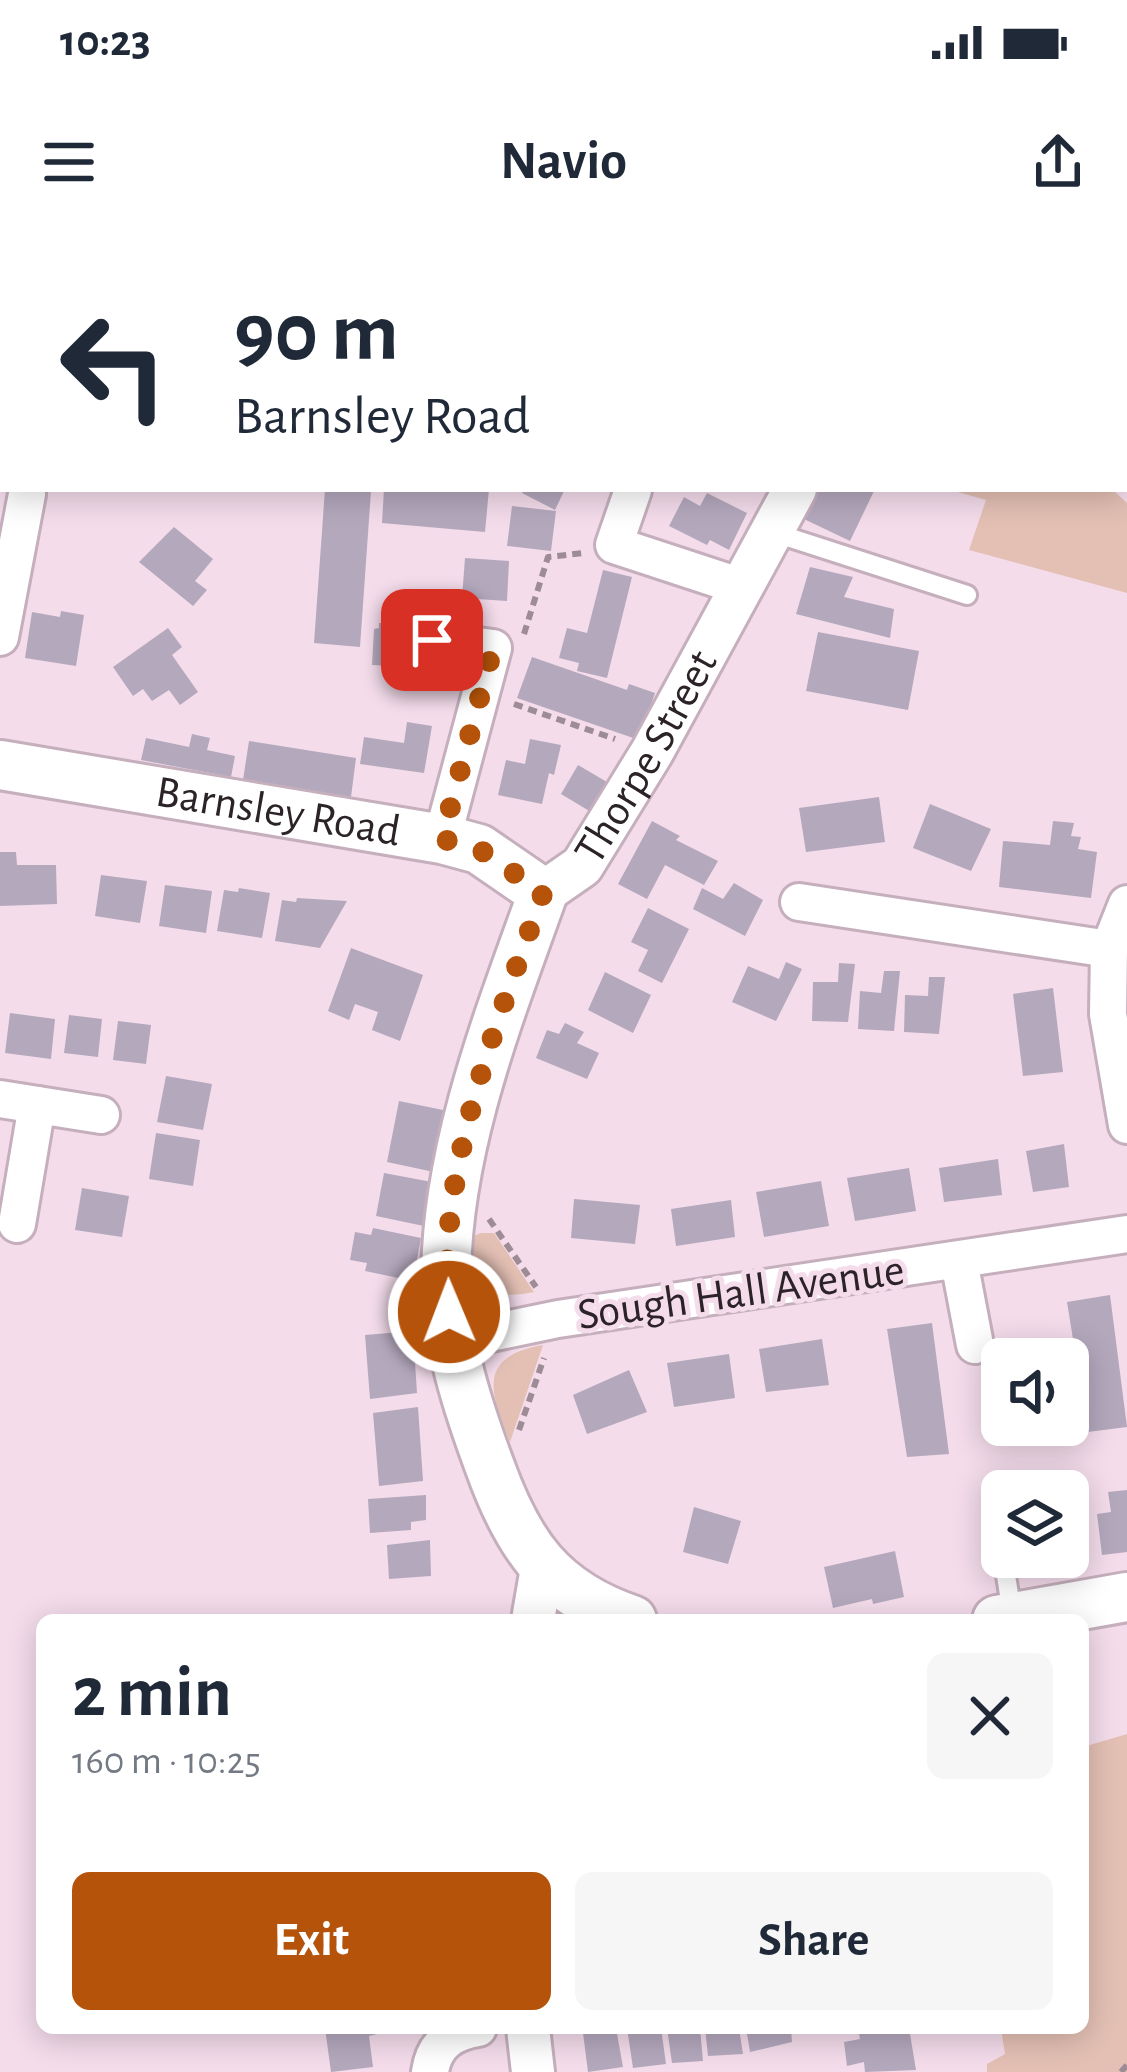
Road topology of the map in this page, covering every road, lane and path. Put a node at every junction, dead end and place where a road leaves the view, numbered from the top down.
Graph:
1 (633, 492) edge
2 (794, 492) edge
3 (27, 494) dead end
4 (772, 532) junction
5 (614, 545) junction
6 (742, 587) junction
7 (967, 596) dead end
8 (0, 637) edge
9 (432, 640) dead end
10 (493, 648) junction
11 (482, 693) junction
12 (652, 752) junction
13 (0, 765) edge
14 (442, 839) junction
15 (543, 893) junction
16 (799, 902) dead end
17 (1127, 904) edge
18 (1109, 949) junction
19 (0, 1099) edge
20 (38, 1105) junction
21 (101, 1114) dead end
22 (1127, 1125) edge
23 (17, 1224) dead end
24 (1127, 1234) edge
25 (959, 1261) junction
26 (452, 1341) junction
27 (975, 1345) dead end
28 (542, 1568) junction
29 (1003, 1578) edge
30 (1127, 1597) edge
31 (533, 1614) edge
32 (613, 1614) edge
33 (1005, 1614) edge
34 (1033, 1614) edge
35 (453, 2034) edge
36 (529, 2034) edge
37 (1127, 2065) edge
38 (430, 2072) edge
39 (533, 2072) edge
40 (1121, 2072) edge

1 - 5 street
2 - 4 street, Thorpe Street
3 - 8 street
4 - 6 street, Thorpe Street
4 - 7 lane
5 - 6 street
5 - 10 path
6 - 12 street, Thorpe Street
9 - 10 street
10 - 11 street
11 - 12 path
11 - 14 street
12 - 15 street, Thorpe Street
13 - 14 main road, Barnsley Road
14 - 15 main road, Barnsley Road
15 - 26 main road, Thorpe Street
16 - 18 street
17 - 18 street
18 - 22 street
19 - 20 street
20 - 21 street
20 - 23 street
24 - 25 street, Sough Hall Avenue
25 - 26 street, Sough Hall Avenue
25 - 27 street, Sough Hall Avenue
26 - 28 main road, Thorpe Street
28 - 31 street
28 - 32 main road
29 - 33 lane
30 - 34 main road
35 - 38 street
36 - 39 street
37 - 40 path

